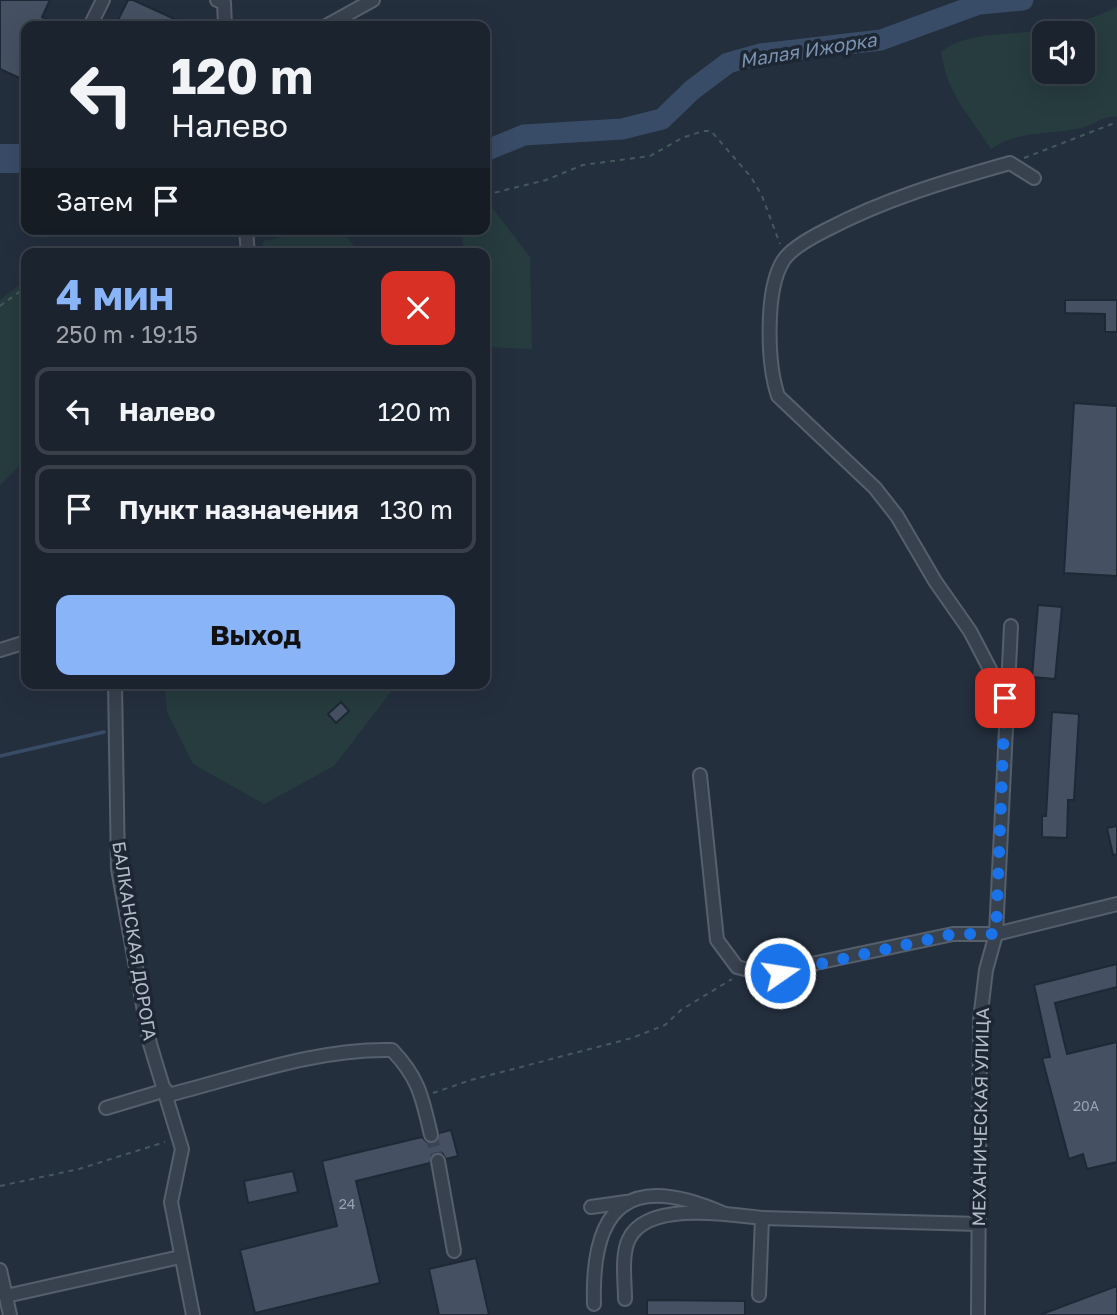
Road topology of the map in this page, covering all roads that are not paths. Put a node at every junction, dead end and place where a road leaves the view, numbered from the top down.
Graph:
1 (103, 0) edge
2 (217, 0) edge
3 (373, 0) edge
4 (92, 21) edge
5 (225, 21) edge
6 (335, 21) edge
7 (1034, 178) dead end
8 (1012, 626) dead end
9 (21, 644) edge
10 (0, 650) edge
11 (116, 689) edge
12 (1005, 698) junction
13 (700, 775) dead end
14 (1117, 904) edge
15 (996, 934) junction
16 (167, 1092) junction
17 (106, 1108) dead end
18 (431, 1135) tunnel mouth
19 (438, 1161) tunnel mouth
20 (630, 1201) junction
21 (591, 1207) dead end
22 (725, 1214) junction
23 (762, 1217) junction
24 (979, 1224) junction
25 (454, 1251) dead end
26 (180, 1257) junction
27 (0, 1270) edge
28 (759, 1295) dead end
29 (6, 1296) junction
30 (625, 1299) dead end
31 (594, 1304) dead end
32 (10, 1315) edge
33 (193, 1315) edge
34 (978, 1315) edge

1 - 4 street
2 - 5 street
3 - 6 street
7 - 12 street
8 - 12 street, МЕХАНИЧЕСКАЯ УЛИЦА
9 - 10 street
11 - 16 street, БАЛКАНСКАЯ ДОРОГА
12 - 15 street, МЕХАНИЧЕСКАЯ УЛИЦА
13 - 15 street
14 - 15 street
15 - 24 street, МЕХАНИЧЕСКАЯ УЛИЦА
16 - 17 street
16 - 18 street
16 - 26 street, БАЛКАНСКАЯ ДОРОГА
19 - 25 street
20 - 21 street
20 - 22 street
20 - 31 street
22 - 23 street
22 - 30 street
23 - 24 street
23 - 28 street
24 - 34 street, МЕХАНИЧЕСКАЯ УЛИЦА
26 - 29 street
26 - 33 street, БАЛКАНСКАЯ ДОРОГА
27 - 29 street
29 - 32 street

